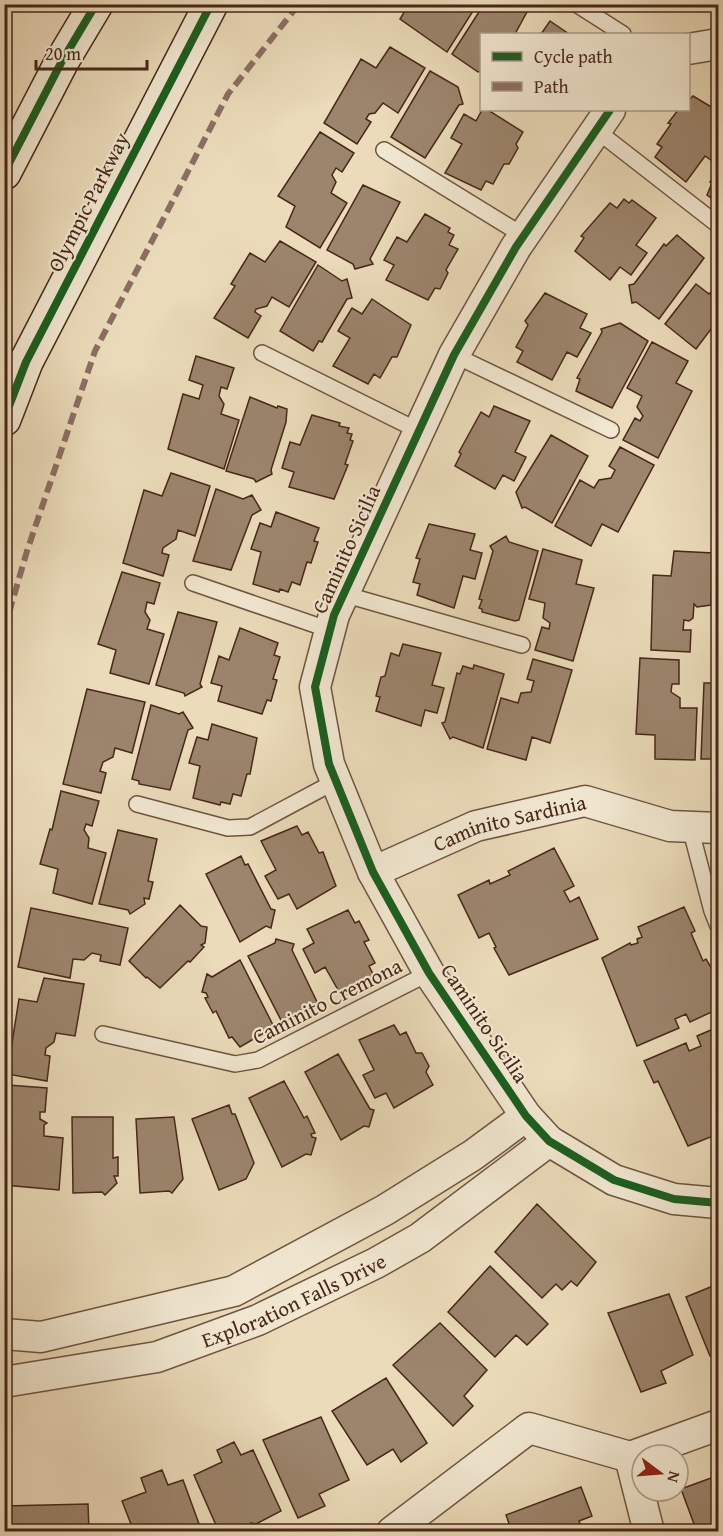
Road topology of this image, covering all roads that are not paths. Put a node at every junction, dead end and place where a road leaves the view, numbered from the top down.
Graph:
1 (96, 4) edge
2 (211, 4) edge
3 (576, 4) edge
4 (621, 33) edge
5 (718, 44) edge
6 (690, 49) edge
7 (603, 120) edge
8 (384, 150) dead end
9 (4, 173) edge
10 (718, 225) edge
11 (524, 236) junction
12 (262, 353) dead end
13 (454, 355) junction
14 (4, 418) edge
15 (611, 430) dead end
16 (419, 431) junction
17 (193, 583) dead end
18 (344, 594) junction
19 (330, 630) junction
20 (522, 645) dead end
21 (336, 781) junction
22 (137, 804) dead end
23 (704, 827) edge
24 (373, 872) junction
25 (718, 926) edge
26 (429, 973) junction
27 (104, 1034) dead end
28 (526, 1116) junction
29 (549, 1141) junction
30 (718, 1203) edge
31 (4, 1334) edge
32 (4, 1382) edge
33 (718, 1425) edge
34 (668, 1443) edge
35 (630, 1457) edge
36 (642, 1503) edge
37 (392, 1532) edge
38 (649, 1532) edge

1 - 9 main road
2 - 14 main road, Olympic Parkway
3 - 4 lane
5 - 6 street
7 - 10 lane
7 - 11 street, Caminito Sicilia
8 - 11 lane
11 - 13 street, Caminito Sicilia
12 - 16 lane
13 - 15 lane
13 - 16 street, Caminito Sicilia
16 - 18 street, Caminito Sicilia
17 - 19 lane
18 - 19 street, Caminito Sicilia
18 - 20 lane
19 - 21 street, Caminito Sicilia
21 - 22 lane
21 - 24 street, Caminito Sicilia
23 - 24 street, Caminito Sardinia
23 - 25 lane
24 - 26 street, Caminito Sicilia
26 - 27 lane, Caminito Cremona
26 - 28 street, Caminito Sicilia
28 - 29 street, Caminito Sicilia
28 - 31 street, Exploration Falls Drive
29 - 30 street, Caminito Sicilia
29 - 32 street, Exploration Falls Drive
33 - 34 street
35 - 37 street
36 - 38 street

